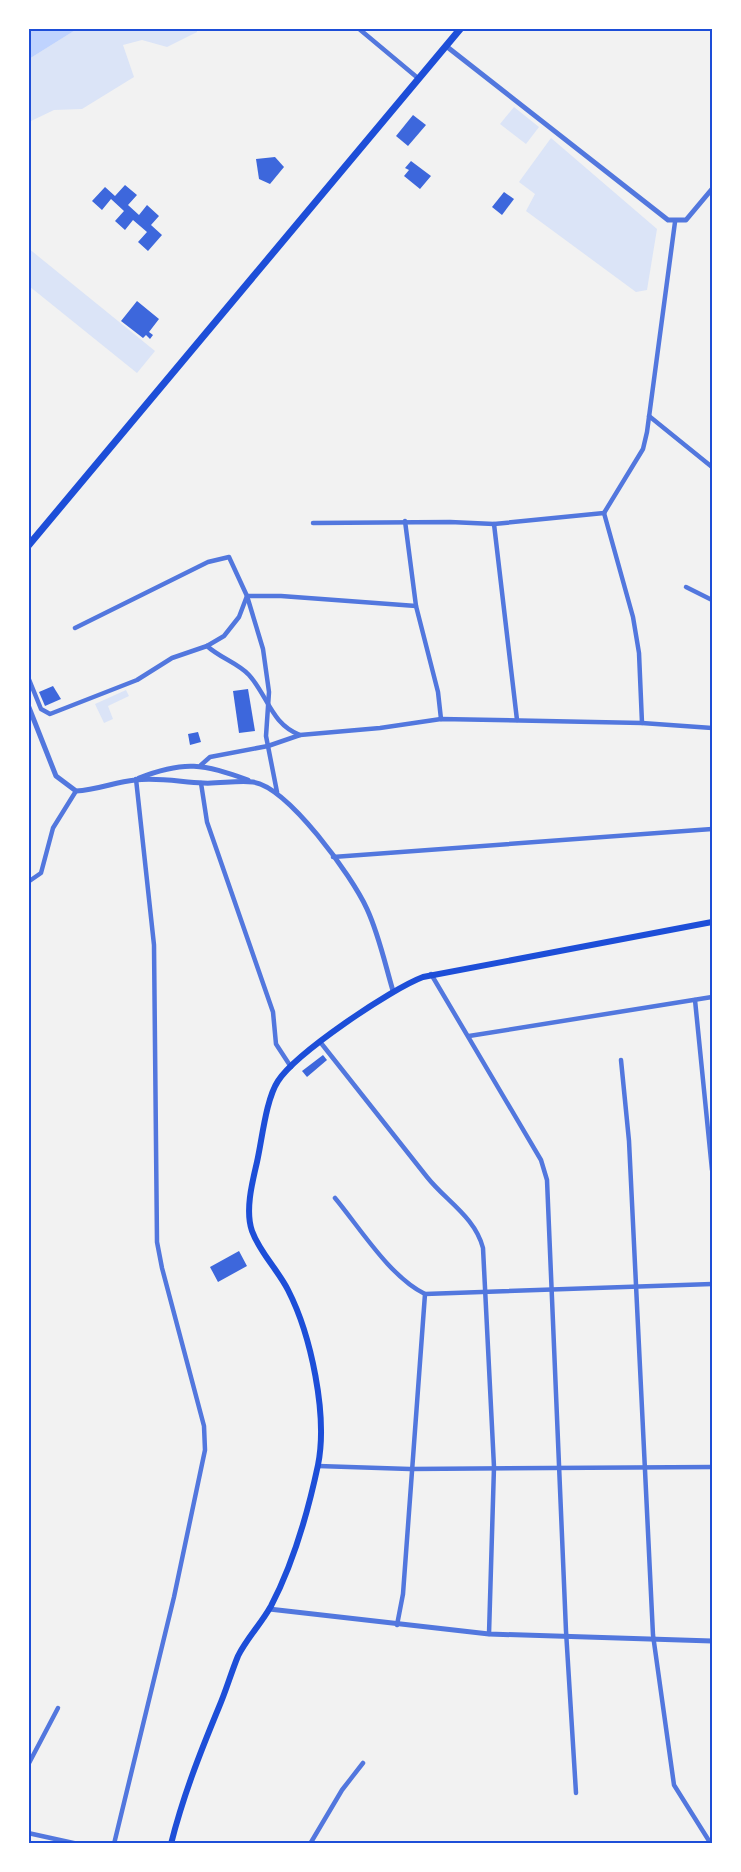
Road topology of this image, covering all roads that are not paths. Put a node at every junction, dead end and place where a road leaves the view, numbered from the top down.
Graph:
1 (358, 28) edge
2 (461, 28) edge
3 (446, 46) junction
4 (419, 79) junction
5 (712, 189) edge
6 (675, 222) junction
7 (649, 416) junction
8 (712, 467) edge
9 (604, 513) junction
10 (405, 522) junction
11 (313, 523) dead end
12 (494, 524) junction
13 (28, 546) edge
14 (686, 588) dead end
15 (247, 596) junction
16 (712, 600) edge
17 (416, 606) junction
18 (75, 628) dead end
19 (207, 646) junction
20 (28, 677) edge
21 (28, 705) edge
22 (268, 706) junction
23 (441, 719) junction
24 (517, 720) junction
25 (642, 723) junction
26 (712, 728) edge
27 (300, 735) junction
28 (268, 746) junction
29 (201, 765) junction
30 (136, 779) junction
31 (253, 782) junction
32 (201, 783) junction
33 (76, 791) junction
34 (277, 792) junction
35 (712, 829) edge
36 (333, 857) junction
37 (28, 882) edge
38 (712, 922) edge
39 (431, 974) junction
40 (393, 992) junction
41 (712, 998) edge
42 (695, 1000) junction
43 (468, 1036) junction
44 (321, 1043) junction
45 (621, 1060) dead end
46 (291, 1067) junction
47 (712, 1170) edge
48 (335, 1198) dead end
49 (712, 1284) edge
50 (636, 1287) junction
51 (552, 1291) junction
52 (484, 1293) junction
53 (425, 1294) junction
54 (318, 1466) junction
55 (494, 1467) junction
56 (712, 1467) edge
57 (410, 1469) junction
58 (559, 1469) junction
59 (644, 1469) junction
60 (270, 1609) junction
61 (397, 1625) junction
62 (489, 1634) junction
63 (568, 1638) junction
64 (654, 1640) junction
65 (712, 1641) edge
66 (58, 1708) dead end
67 (363, 1763) dead end
68 (28, 1766) edge
69 (576, 1793) dead end
70 (28, 1833) edge
71 (78, 1844) edge
72 (114, 1844) edge
73 (171, 1844) edge
74 (310, 1844) edge
75 (711, 1844) edge

1 - 4 street
2 - 3 main road
3 - 4 main road
3 - 6 street
4 - 13 main road
5 - 6 street
6 - 7 street
7 - 8 street
7 - 9 street
9 - 12 street
9 - 25 street
10 - 11 street
10 - 12 street
10 - 17 street
12 - 24 street
14 - 16 street
15 - 17 street
15 - 18 street
15 - 19 street
15 - 22 street
17 - 23 street
19 - 20 street
19 - 22 street
21 - 33 street
22 - 27 street
22 - 28 street
23 - 24 street
23 - 27 street
24 - 25 street
25 - 26 street
27 - 28 street
28 - 29 street
28 - 34 street
29 - 30 street
29 - 31 street
30 - 32 street
30 - 33 street
30 - 72 street
31 - 32 street
31 - 34 street
32 - 46 street
33 - 37 street
34 - 36 street
35 - 36 street
36 - 40 street
38 - 39 main road
39 - 40 main road
39 - 43 street
40 - 44 main road
41 - 42 street
42 - 43 street
42 - 47 street
43 - 51 street
44 - 46 main road
44 - 52 street
45 - 50 street
46 - 54 main road
48 - 53 street
49 - 50 street
50 - 51 street
50 - 59 street
51 - 52 street
51 - 58 street
52 - 53 street
52 - 55 street
53 - 57 street
54 - 57 street
54 - 60 main road
55 - 57 street
55 - 58 street
55 - 62 street
56 - 59 street
57 - 61 street
58 - 59 street
58 - 63 street
59 - 64 street
60 - 61 street
60 - 73 main road
61 - 62 street
62 - 63 street
63 - 64 street
63 - 69 street
64 - 65 street
64 - 75 street
66 - 68 street
67 - 74 street
70 - 71 street

